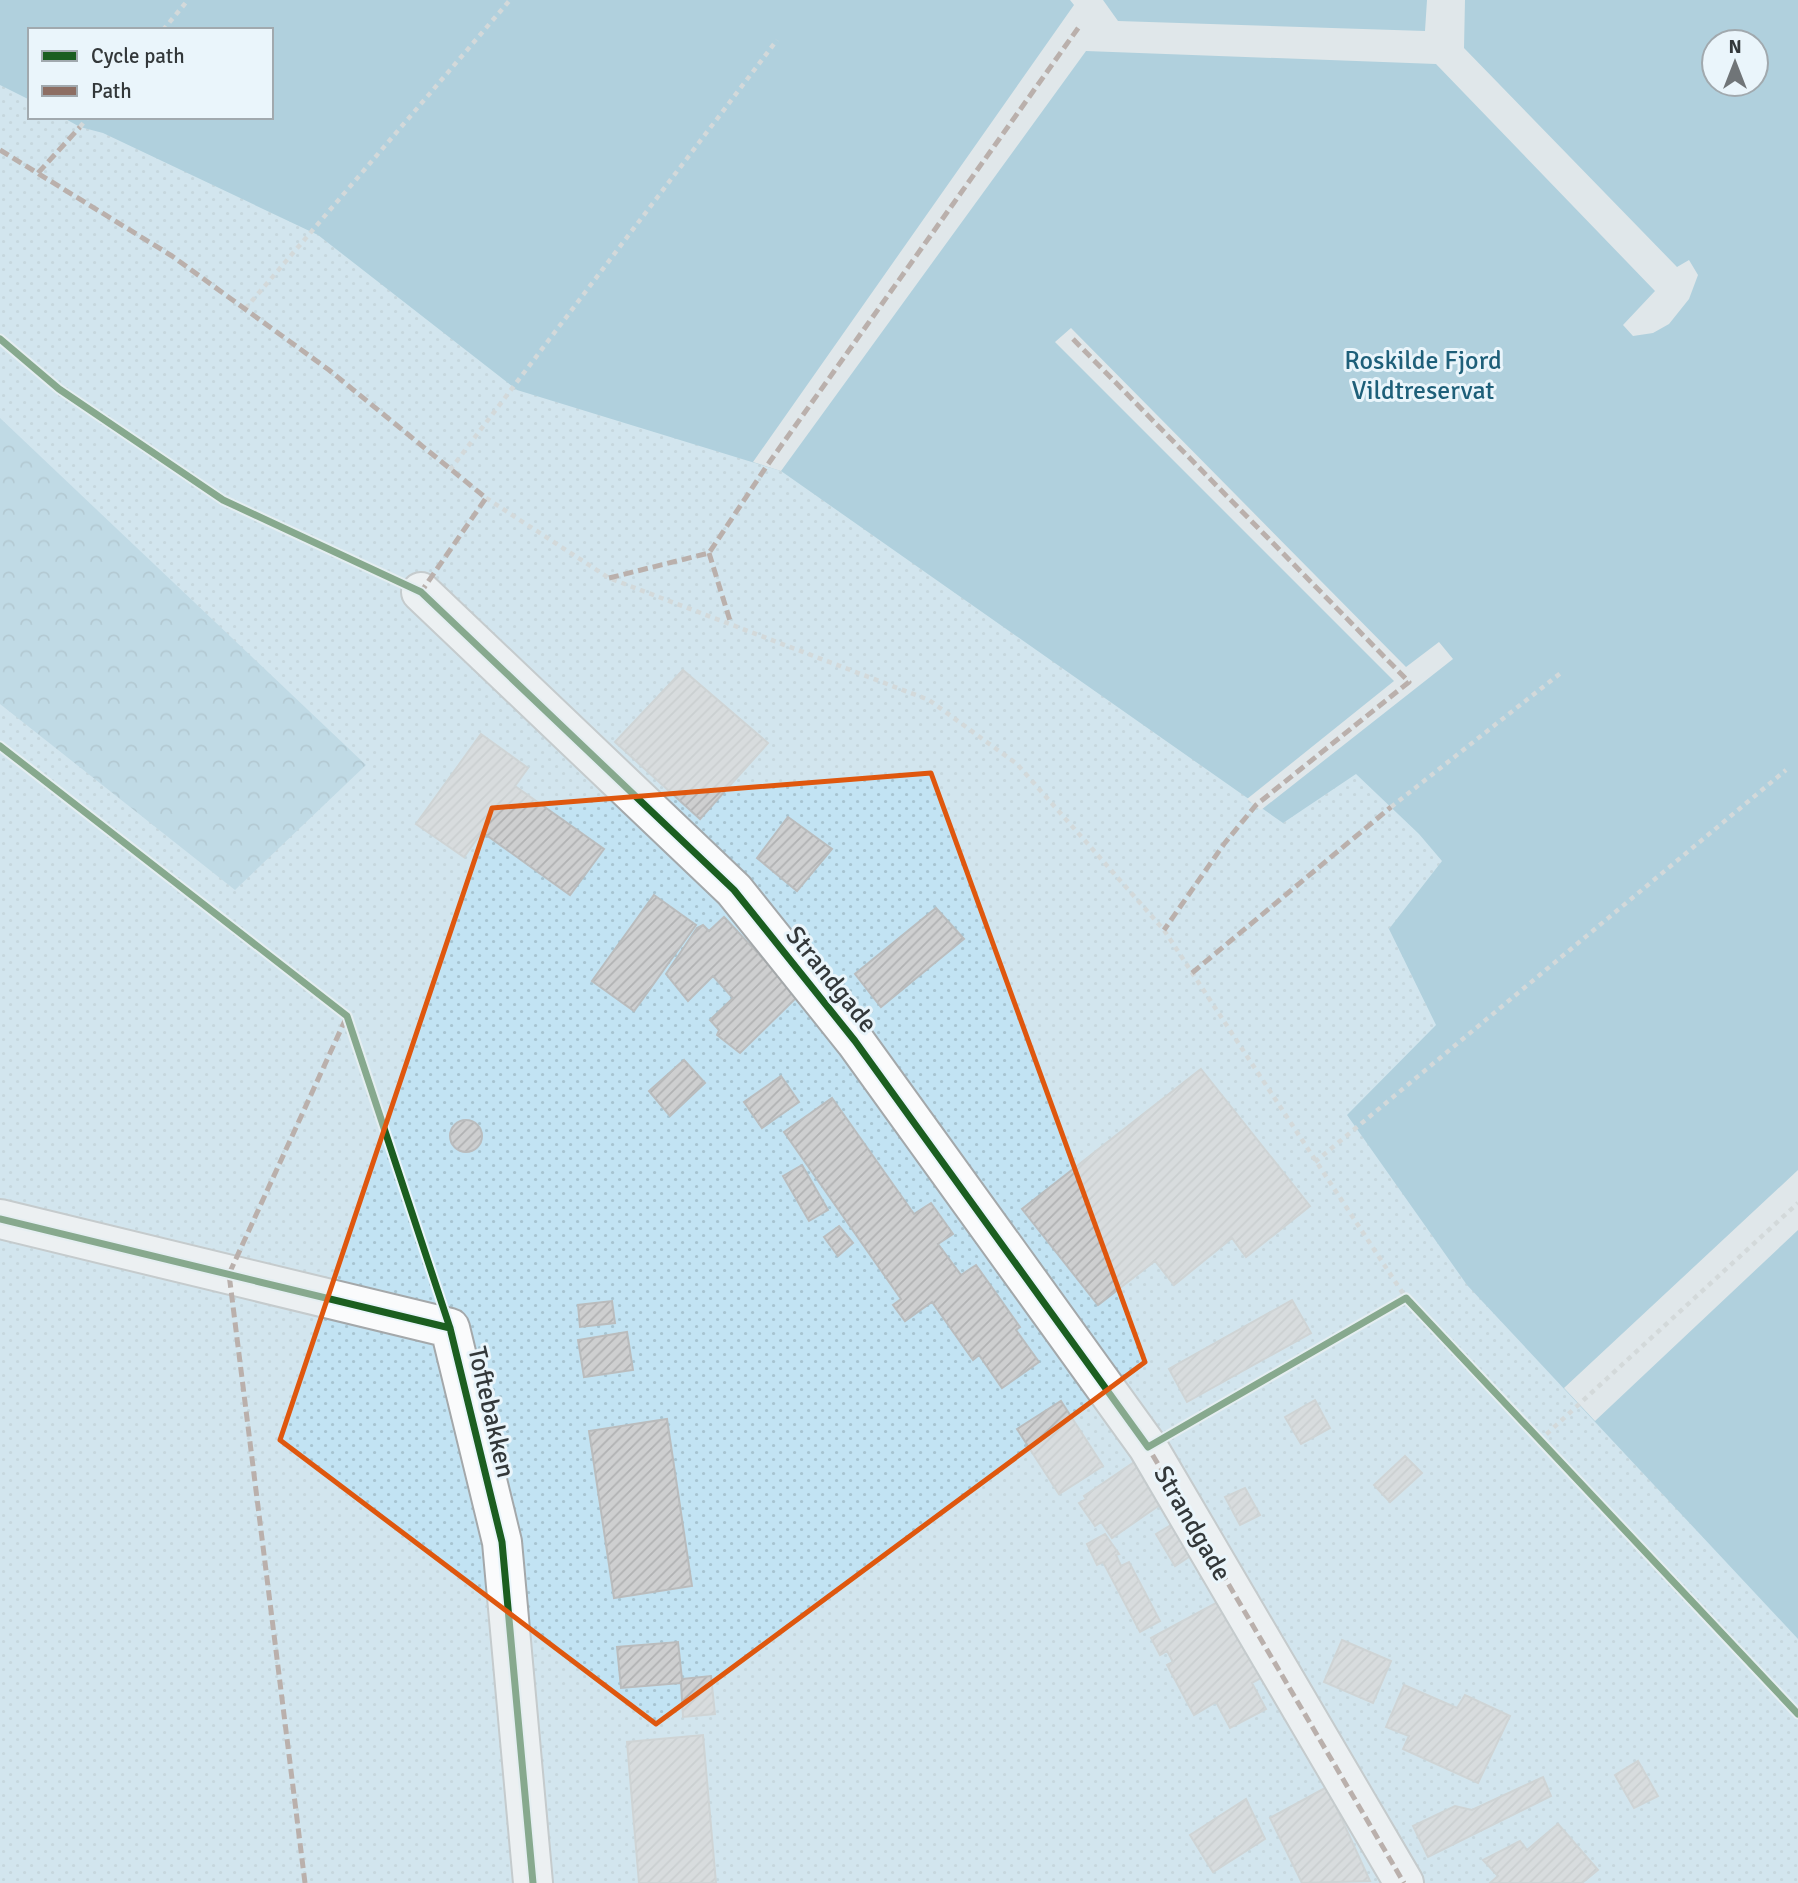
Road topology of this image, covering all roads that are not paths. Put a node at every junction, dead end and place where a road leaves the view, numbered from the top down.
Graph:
1 (421, 592) dead end
2 (0, 1219) edge
3 (533, 1883) edge
4 (1404, 1883) edge

1 - 4 street, Strandgade
2 - 3 street, Toftebakken

